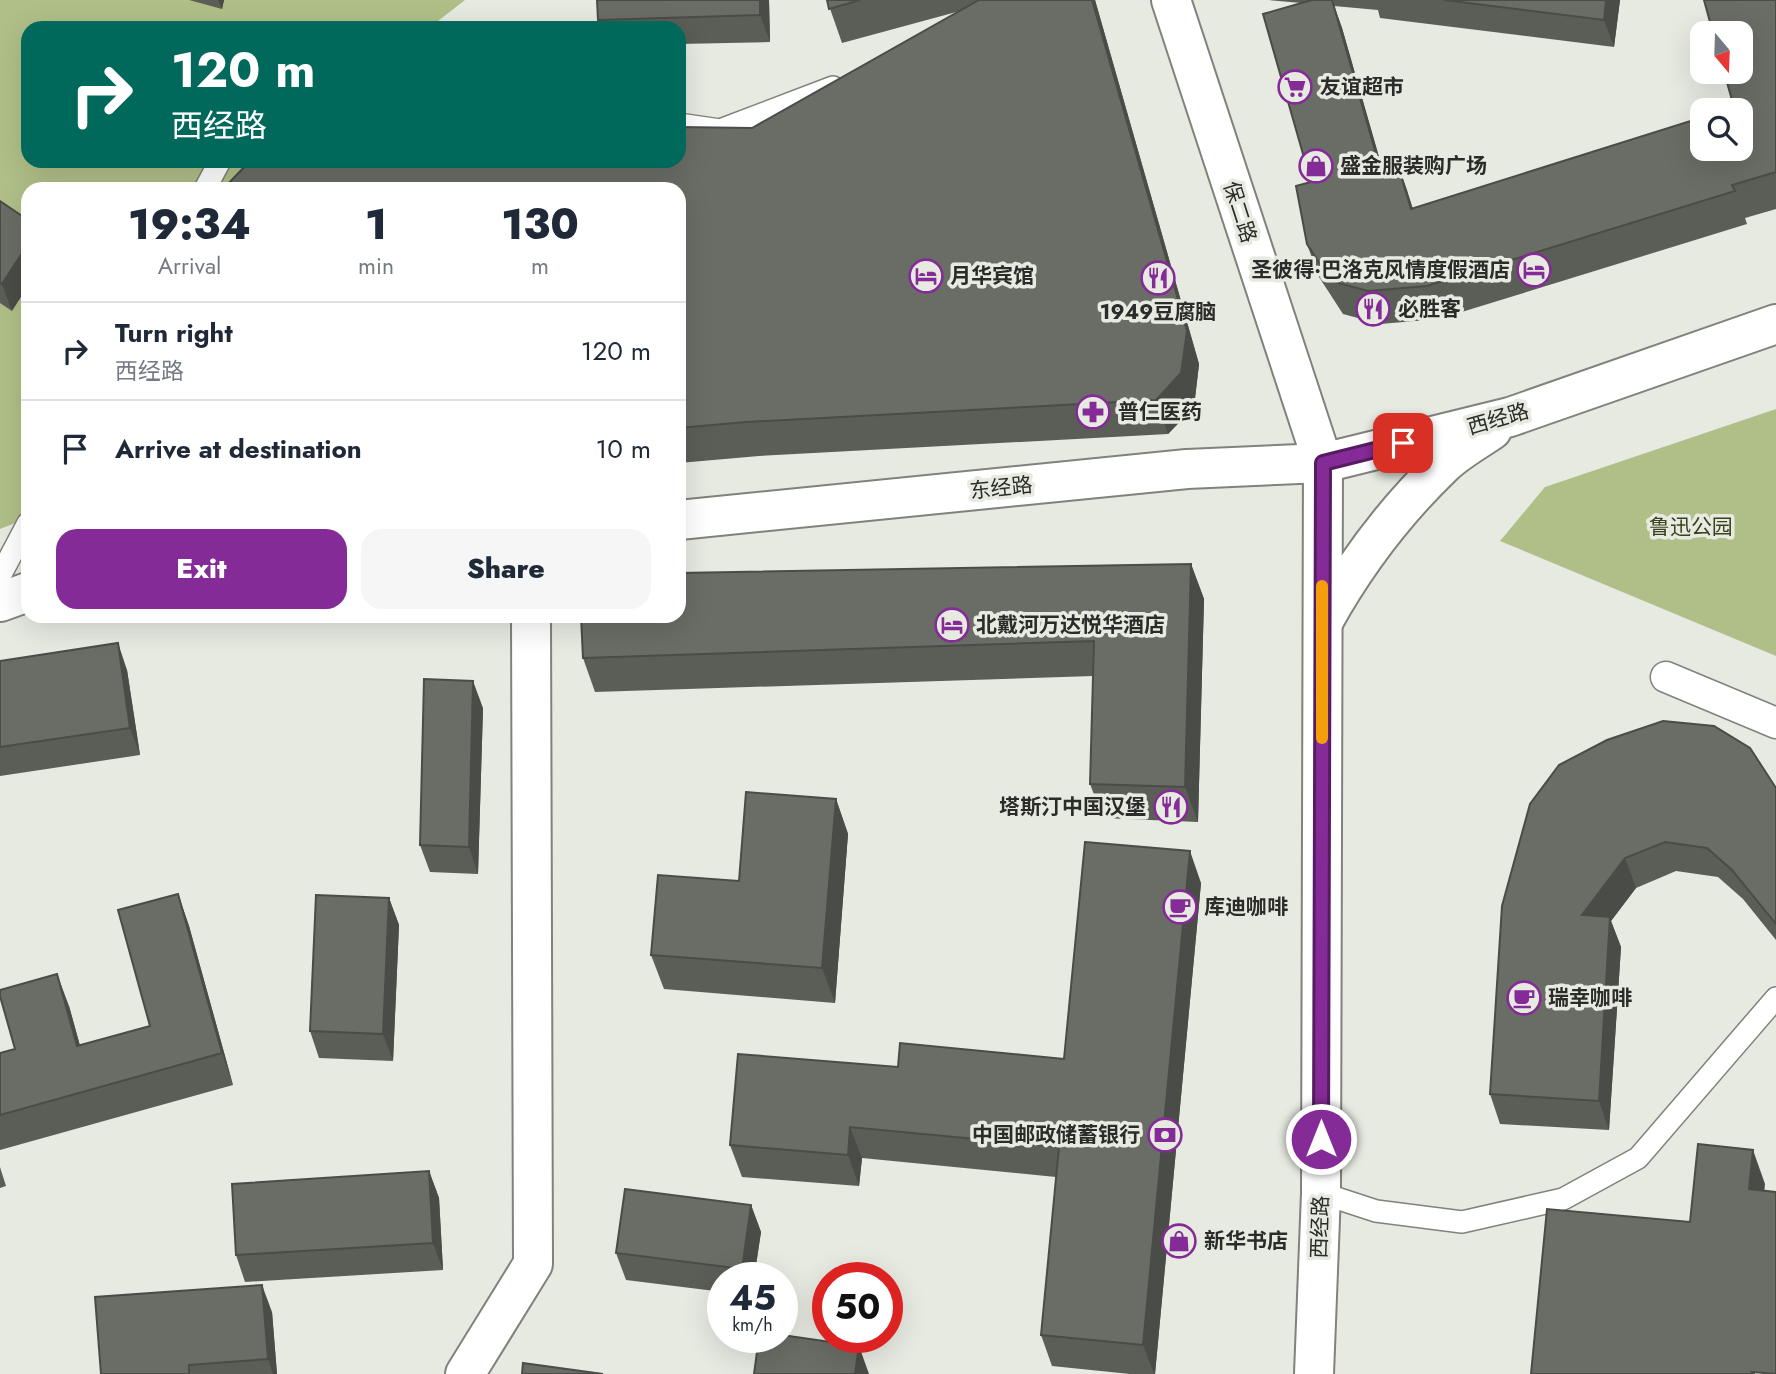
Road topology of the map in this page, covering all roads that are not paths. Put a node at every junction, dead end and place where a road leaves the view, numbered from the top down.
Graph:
1 (1171, 0) edge
2 (855, 79) edge
3 (686, 125) edge
4 (1776, 324) edge
5 (1510, 417) junction
6 (1323, 463) junction
7 (686, 519) edge
8 (21, 536) edge
9 (0, 576) edge
10 (21, 594) edge
11 (0, 602) edge
12 (531, 623) edge
13 (1322, 624) junction
14 (1666, 677) dead end
15 (1774, 725) edge
16 (1776, 998) edge
17 (1321, 1193) junction
18 (465, 1374) edge
19 (1314, 1374) edge

1 - 6 main road, 保二路
2 - 3 lane
4 - 5 main road, 西经路
5 - 6 main road, 西经路
5 - 13 main road
6 - 7 main road, 东经路
6 - 13 main road, 西经路
8 - 9 lane
10 - 11 main road
12 - 18 main road
13 - 17 main road, 西经路
14 - 15 street
16 - 17 lane
17 - 19 main road, 西经路

